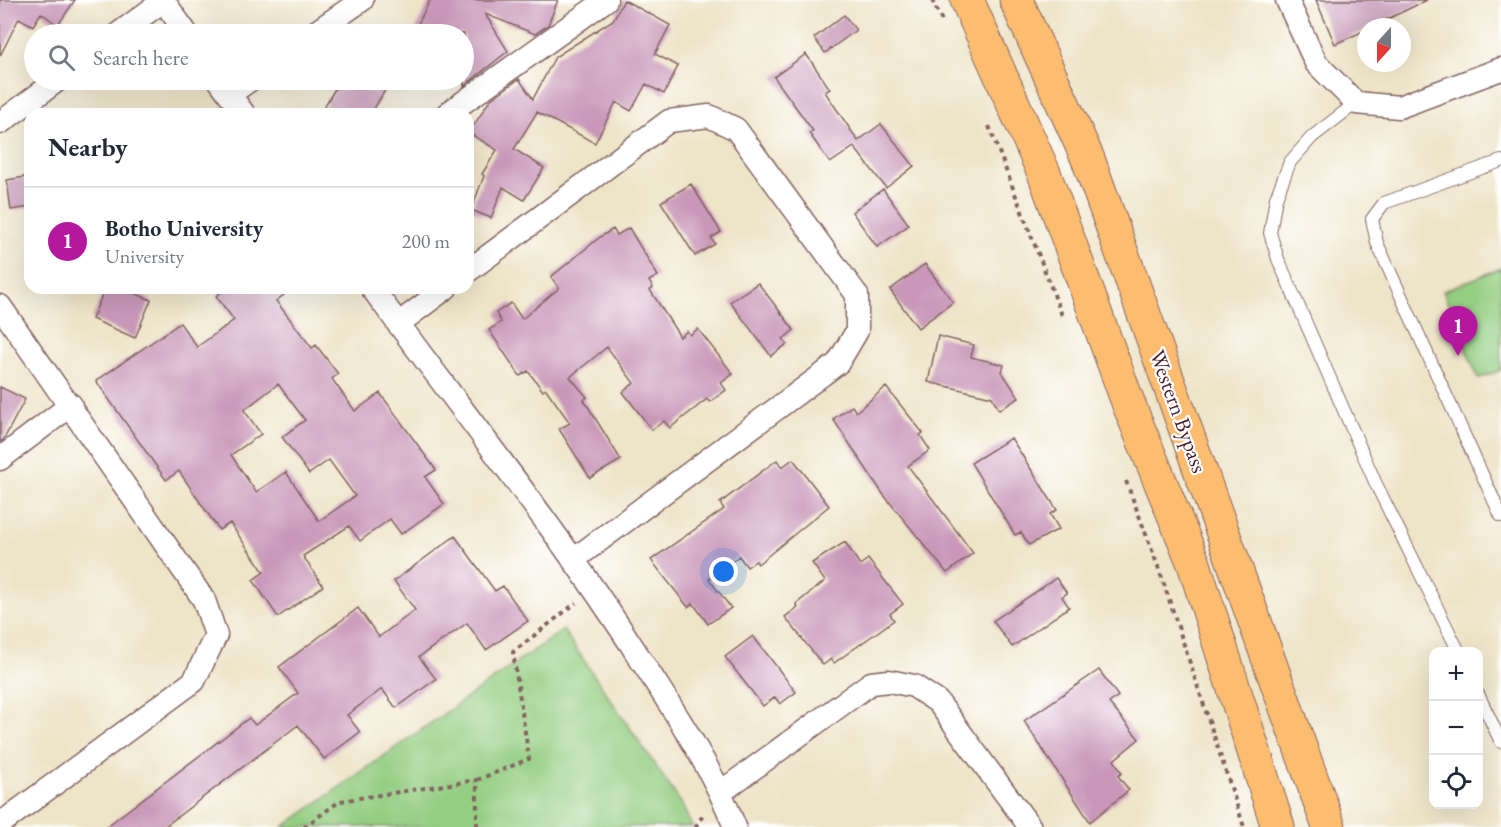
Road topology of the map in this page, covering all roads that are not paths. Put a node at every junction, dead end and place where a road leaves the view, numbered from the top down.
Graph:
1 (163, 0) edge
2 (362, 0) edge
3 (606, 0) edge
4 (956, 0) edge
5 (967, 0) edge
6 (1016, 0) edge
7 (1024, 0) edge
8 (1287, 0) edge
9 (131, 24) edge
10 (180, 24) edge
11 (327, 24) edge
12 (1501, 69) edge
13 (45, 90) edge
14 (226, 90) edge
15 (1356, 103) junction
16 (240, 108) edge
17 (455, 108) edge
18 (0, 123) edge
19 (1088, 159) junction
20 (1501, 161) edge
21 (1044, 173) junction
22 (474, 267) edge
23 (376, 294) edge
24 (438, 294) edge
25 (0, 306) edge
26 (398, 324) junction
27 (71, 405) junction
28 (0, 459) edge
29 (1501, 516) edge
30 (573, 560) junction
31 (1457, 647) edge
32 (1482, 701) edge
33 (1501, 742) edge
34 (721, 792) junction
35 (0, 824) edge
36 (735, 827) edge
37 (1030, 827) edge
38 (1278, 827) edge
39 (1329, 827) edge

1 - 9 street
1 - 10 street
2 - 11 street
3 - 17 street
4 - 21 highway
5 - 21 highway, Western Bypass
6 - 19 highway, Western Bypass
7 - 19 highway
8 - 15 street
12 - 15 street
13 - 18 street
14 - 16 street
15 - 31 lane
19 - 39 highway, Western Bypass
20 - 29 lane
21 - 38 highway, Western Bypass
22 - 30 street
23 - 26 street
24 - 26 street
25 - 27 street
26 - 30 street
27 - 28 street
27 - 35 street
30 - 34 street
32 - 33 lane
34 - 36 street
34 - 37 street

